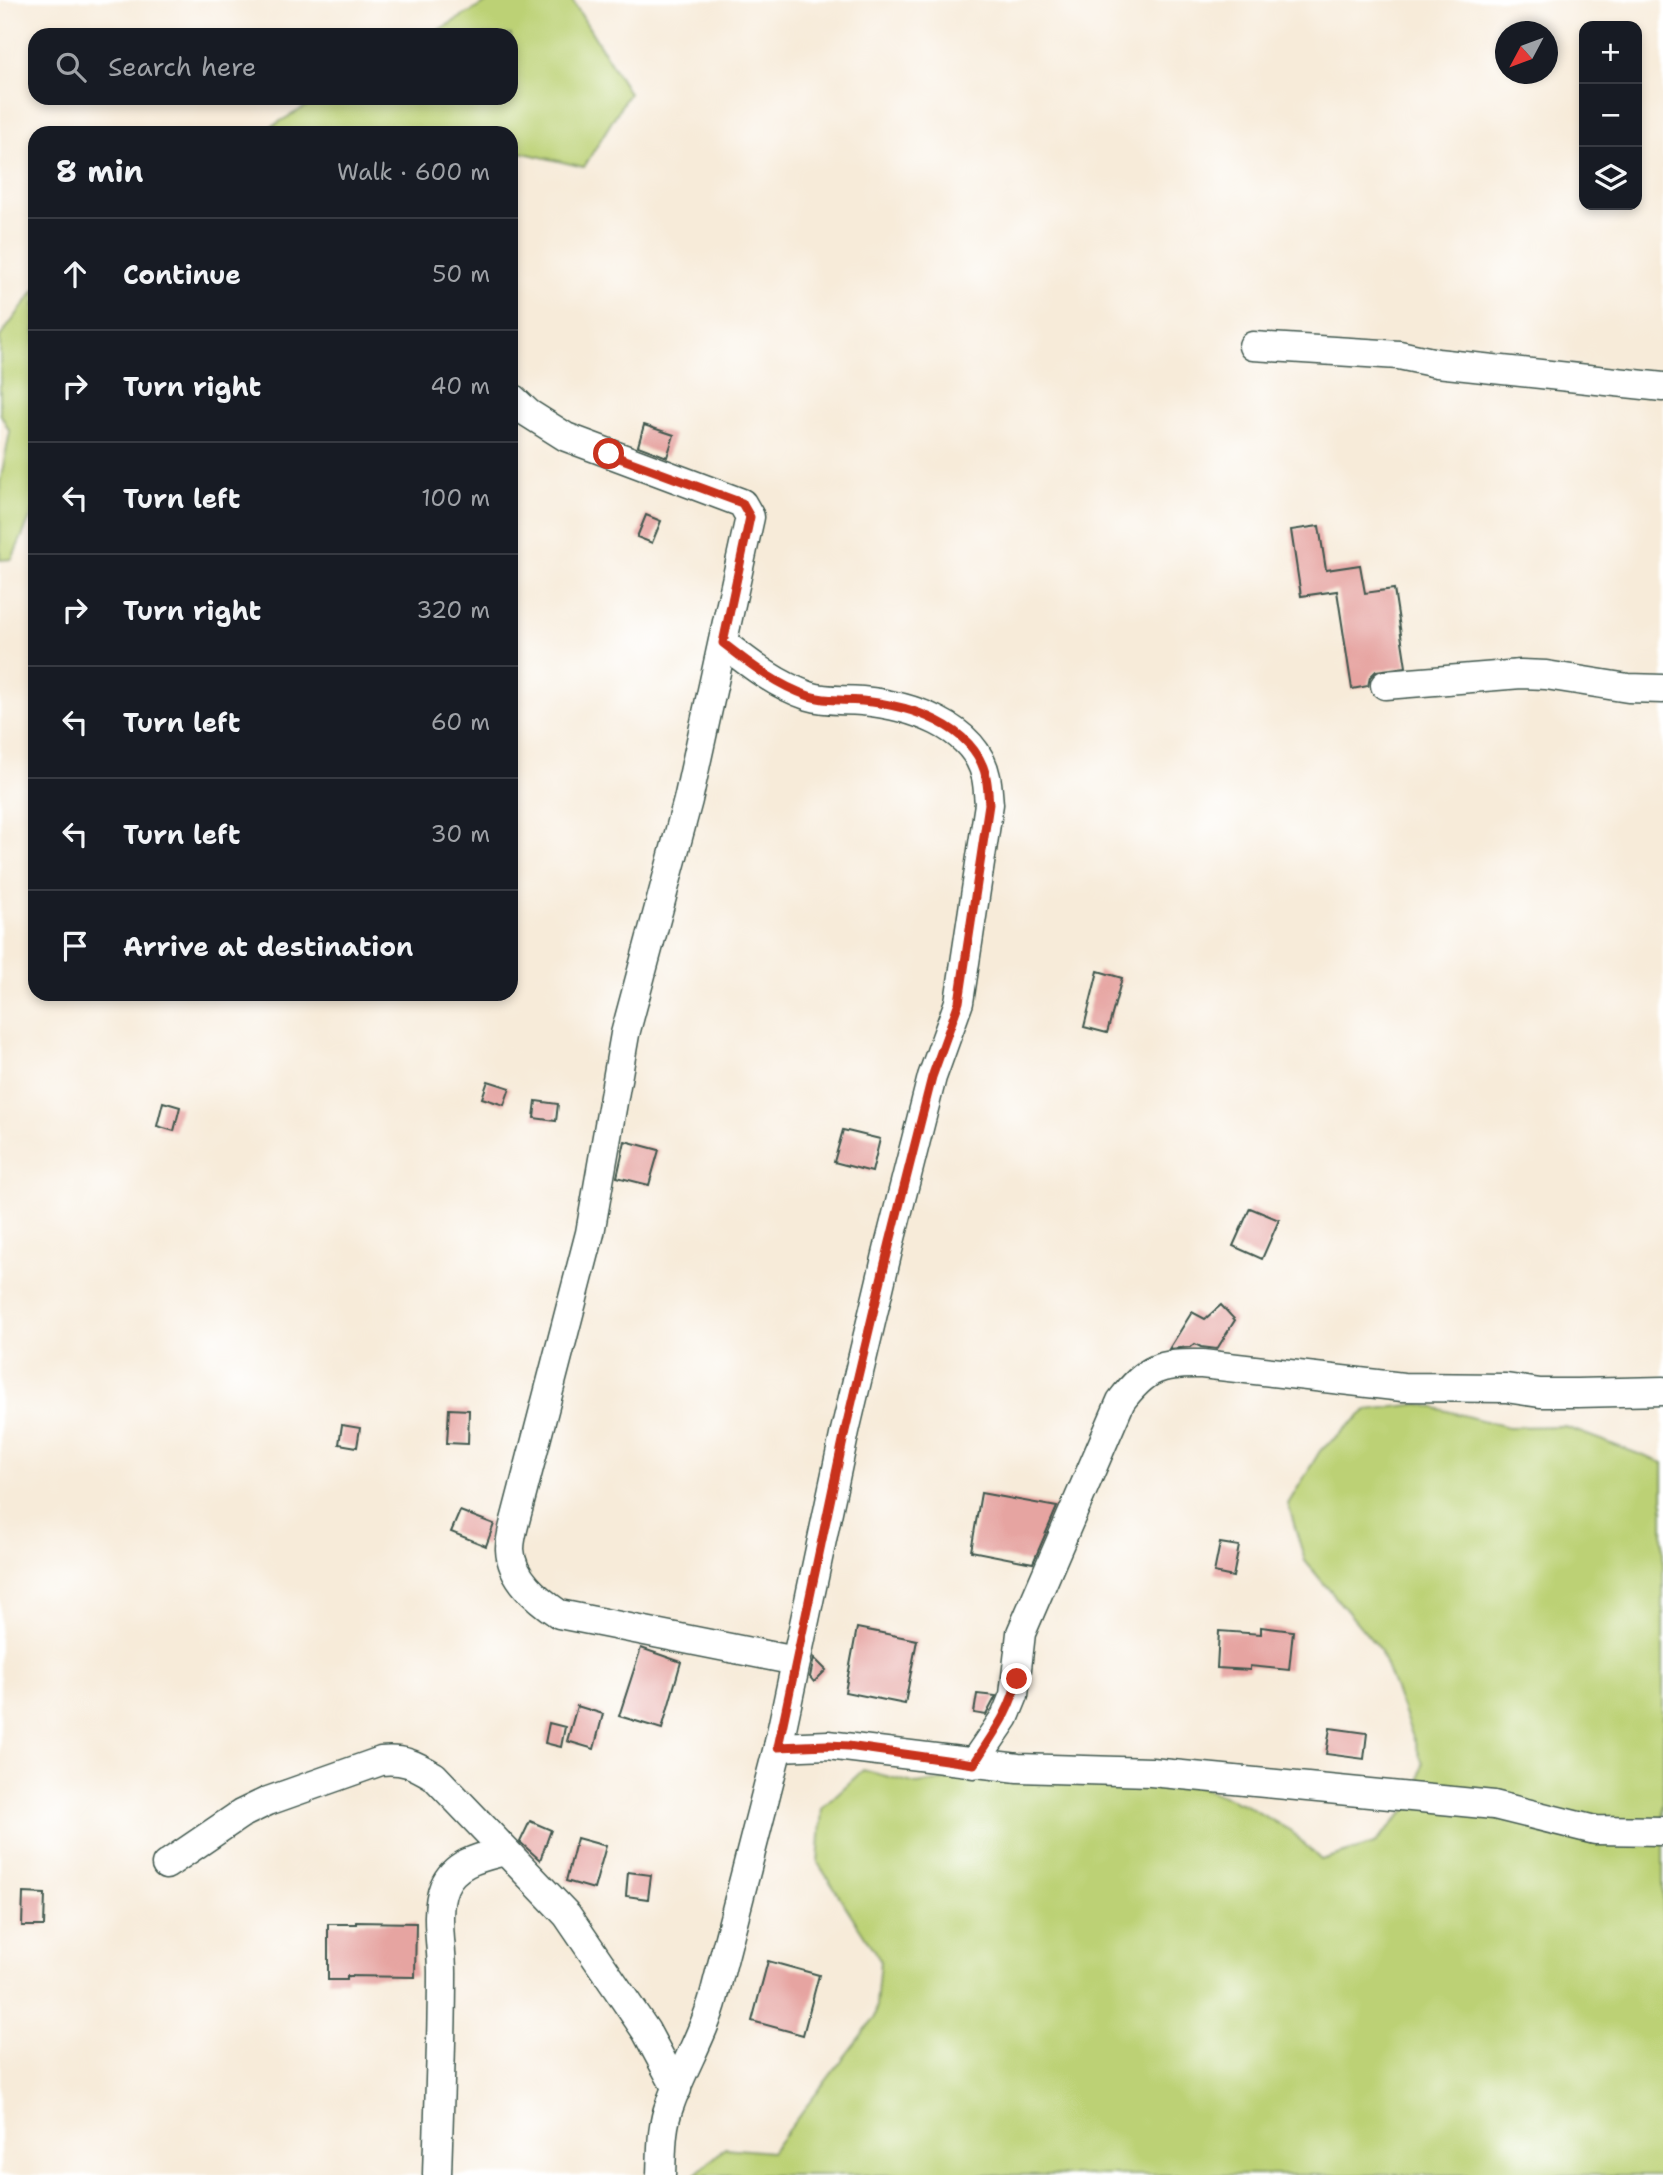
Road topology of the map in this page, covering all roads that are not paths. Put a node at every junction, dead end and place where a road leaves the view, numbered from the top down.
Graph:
1 (1254, 346) dead end
2 (1663, 387) edge
3 (518, 404) edge
4 (723, 643) junction
5 (1385, 685) dead end
6 (1663, 690) edge
7 (1663, 1391) edge
8 (796, 1661) junction
9 (778, 1747) junction
10 (974, 1764) junction
11 (1663, 1831) edge
12 (505, 1851) junction
13 (166, 1865) dead end
14 (677, 2089) junction
15 (437, 2175) edge
16 (661, 2175) edge

1 - 2 street
3 - 4 street
4 - 8 street
4 - 8 street
5 - 6 street
7 - 10 street
8 - 9 street
9 - 10 street
9 - 14 street
10 - 11 street
12 - 13 street
12 - 14 street
12 - 15 street
14 - 16 street

